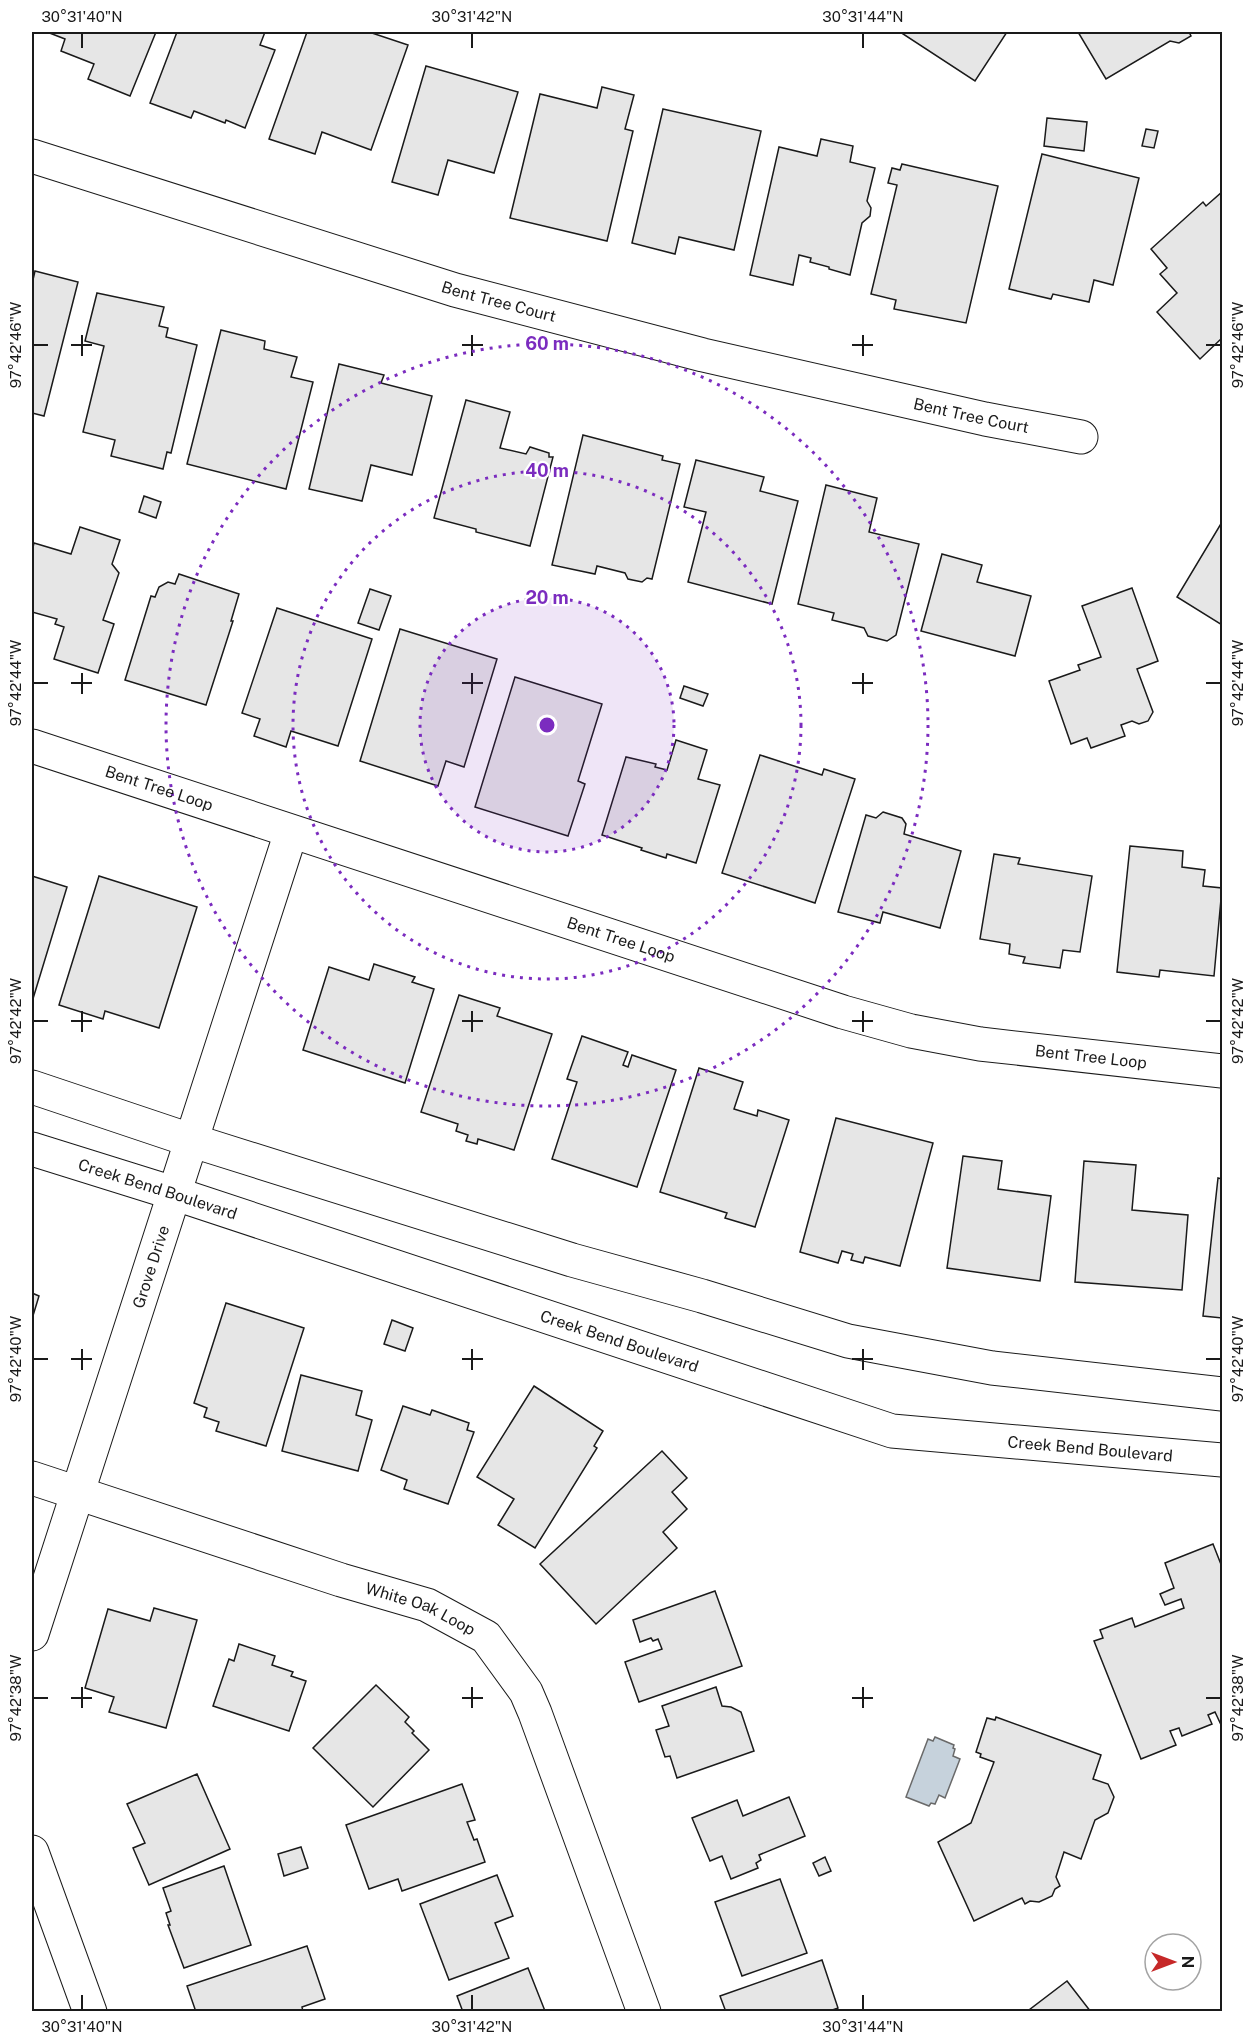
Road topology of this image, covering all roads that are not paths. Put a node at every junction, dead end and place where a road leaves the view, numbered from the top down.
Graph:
1 (32, 156) edge
2 (1081, 437) dead end
3 (32, 746) edge
4 (291, 832) junction
5 (1222, 1071) edge
6 (32, 1087) edge
7 (190, 1140) junction
8 (32, 1149) edge
9 (173, 1193) junction
10 (1222, 1394) edge
11 (1222, 1460) edge
12 (32, 1478) edge
13 (76, 1492) junction
14 (32, 1634) edge
15 (32, 1852) edge
16 (90, 2012) edge
17 (644, 2012) edge

1 - 2 street, Bent Tree Court
3 - 4 street, Bent Tree Loop
4 - 5 street, Bent Tree Loop
4 - 7 street, Grove Drive
6 - 7 street
7 - 9 street, Grove Drive
7 - 10 street
8 - 9 street, Creek Bend Boulevard
9 - 11 street, Creek Bend Boulevard
9 - 13 street, Grove Drive
12 - 13 street, White Oak Loop
13 - 14 street, Grove Drive
13 - 17 street, White Oak Loop
15 - 16 street

